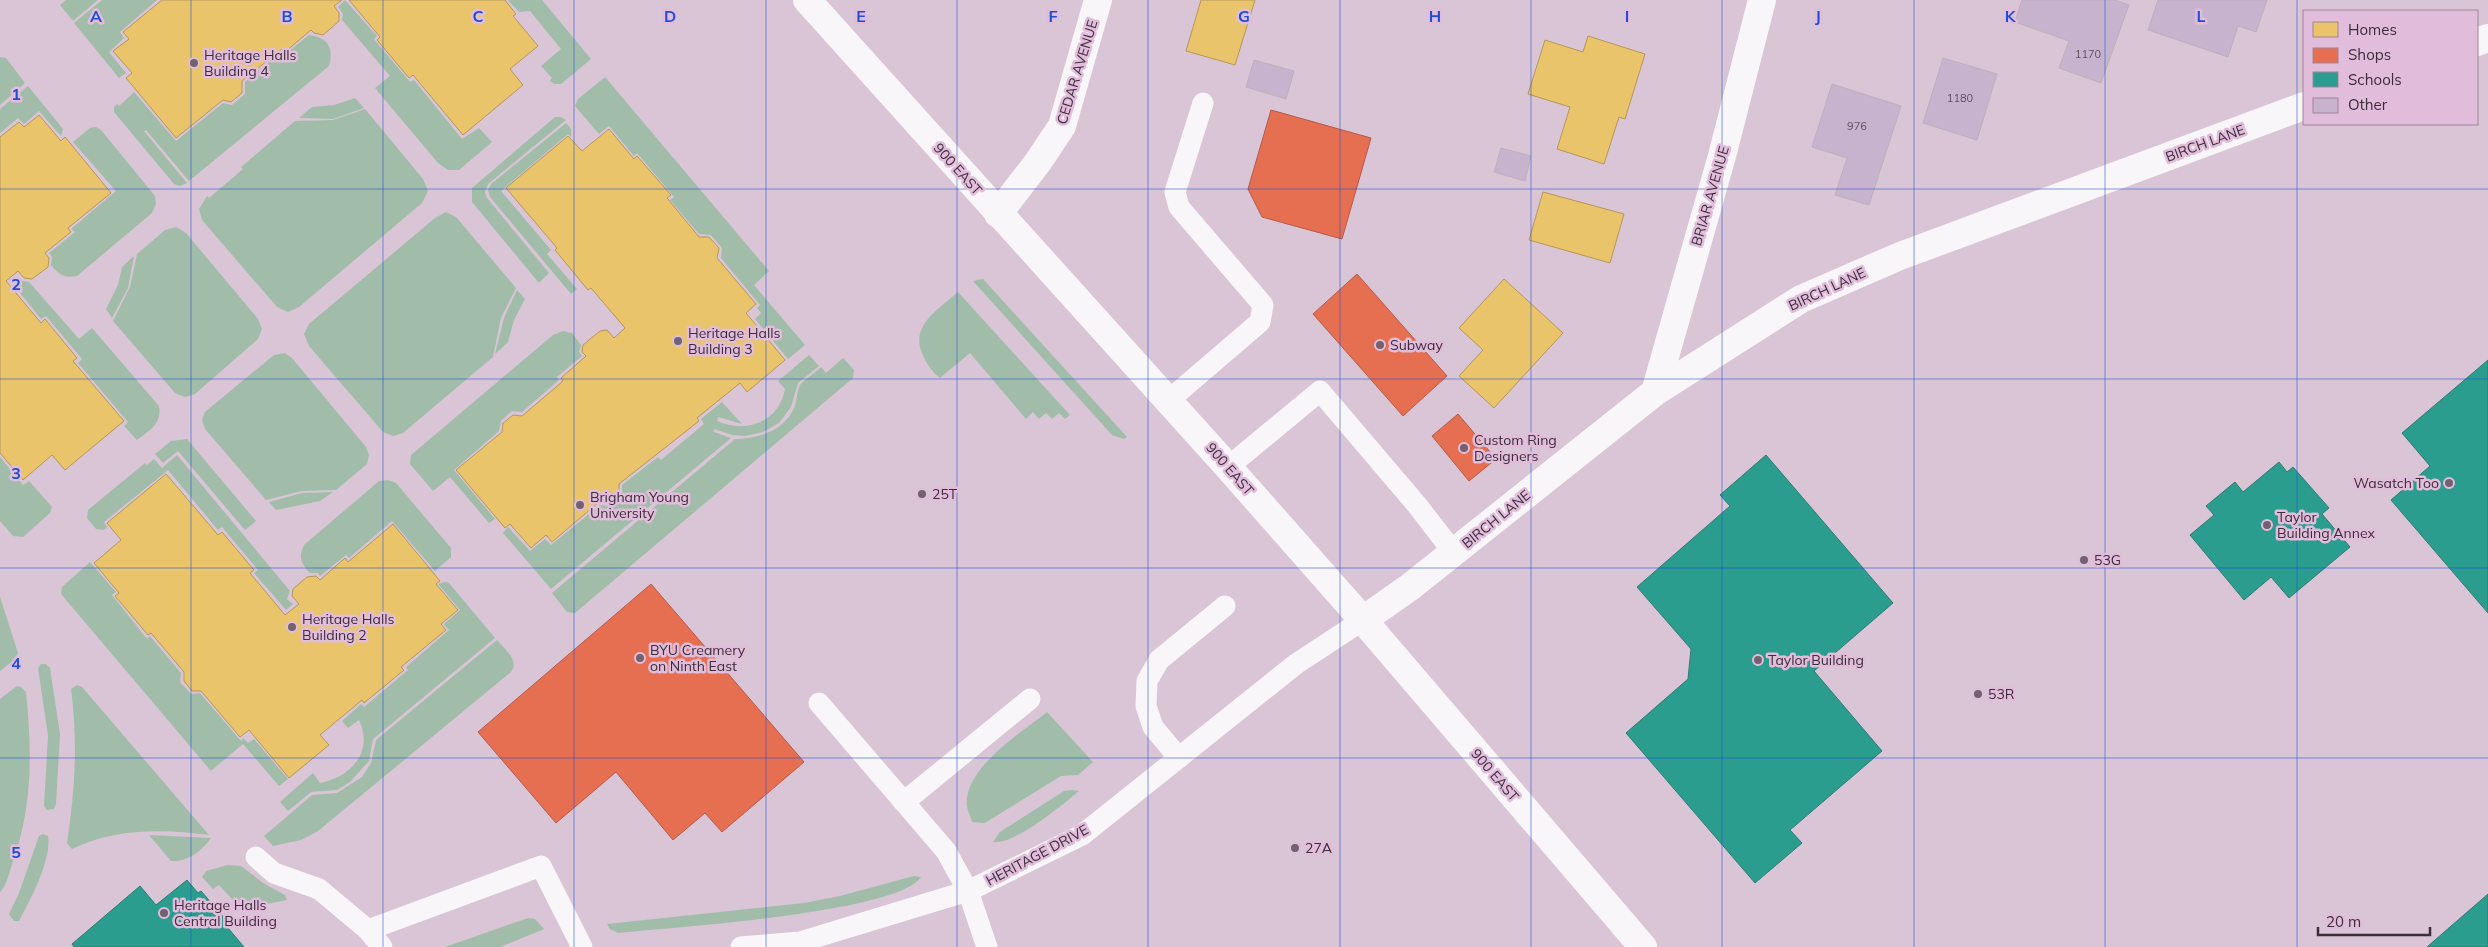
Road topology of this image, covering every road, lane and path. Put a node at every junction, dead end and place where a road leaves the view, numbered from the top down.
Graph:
1 (808, 0) edge
2 (1098, 0) edge
3 (1762, 0) edge
4 (1203, 104) dead end
5 (2303, 106) edge
6 (998, 214) junction
7 (1655, 392) junction
8 (1169, 400) junction
9 (1228, 467) junction
10 (1454, 553) junction
11 (1225, 606) dead end
12 (1363, 620) junction
13 (1030, 699) dead end
14 (819, 702) dead end
15 (1179, 758) junction
16 (904, 802) junction
17 (256, 857) dead end
18 (968, 891) junction
19 (368, 930) junction
20 (382, 947) edge
21 (582, 947) edge
22 (741, 947) edge
23 (987, 947) edge
24 (1643, 947) edge

1 - 6 street, 900 EAST
2 - 6 street, CEDAR AVENUE
3 - 7 street, BRIAR AVENUE
4 - 8 lane
5 - 7 street, BIRCH LANE
6 - 8 street, 900 EAST
7 - 10 street, BIRCH LANE
8 - 9 street, 900 EAST
9 - 10 lane
9 - 12 street, 900 EAST
10 - 12 street, BIRCH LANE
11 - 15 lane
12 - 15 lane, HERITAGE DRIVE
12 - 24 street, 900 EAST
13 - 16 lane
14 - 16 lane
15 - 18 lane, HERITAGE DRIVE
16 - 18 lane
17 - 19 lane
18 - 22 lane, HERITAGE DRIVE
18 - 23 lane
19 - 20 lane
19 - 21 lane

